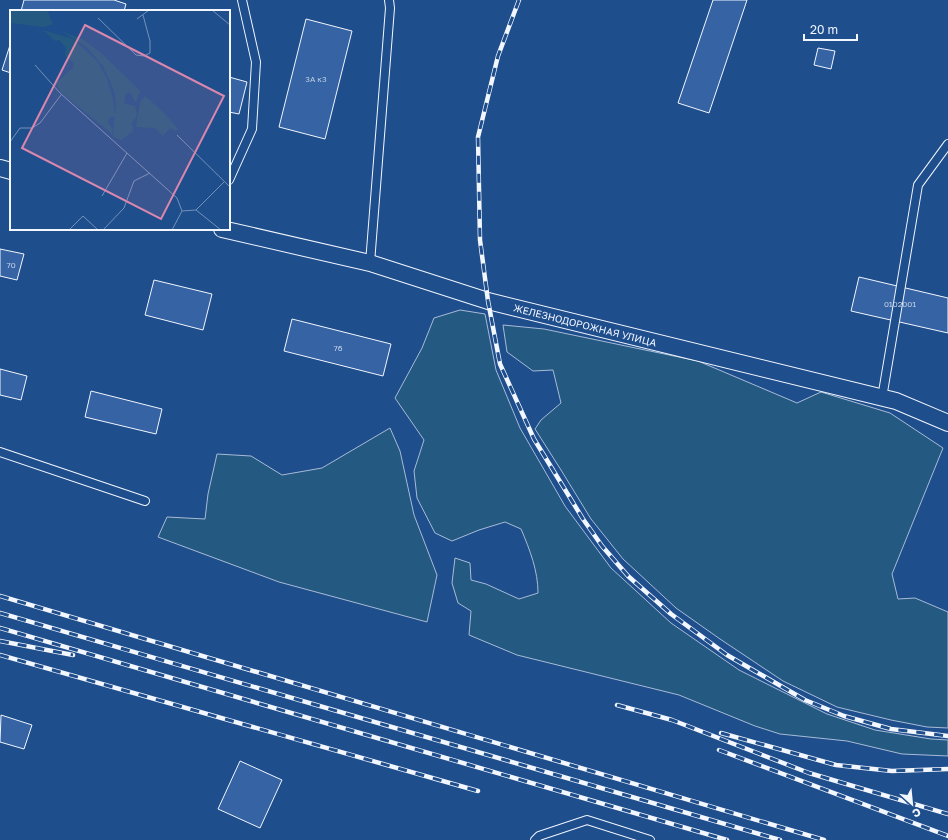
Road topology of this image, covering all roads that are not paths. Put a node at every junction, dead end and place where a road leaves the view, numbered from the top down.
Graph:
1 (242, 0) edge
2 (389, 0) edge
3 (948, 144) edge
4 (0, 168) edge
5 (10, 171) edge
6 (230, 178) edge
7 (226, 230) edge
8 (370, 263) junction
9 (882, 398) junction
10 (948, 423) edge
11 (0, 452) edge
12 (145, 501) dead end
13 (535, 840) edge
14 (650, 840) edge

1 - 6 lane
2 - 8 lane
3 - 9 lane
4 - 5 street
7 - 8 street, ЖЕЛЕЗНОДОРОЖНАЯ УЛИЦА
8 - 9 street, ЖЕЛЕЗНОДОРОЖНАЯ УЛИЦА
9 - 10 street, ЖЕЛЕЗНОДОРОЖНАЯ УЛИЦА
11 - 12 lane
13 - 14 lane

